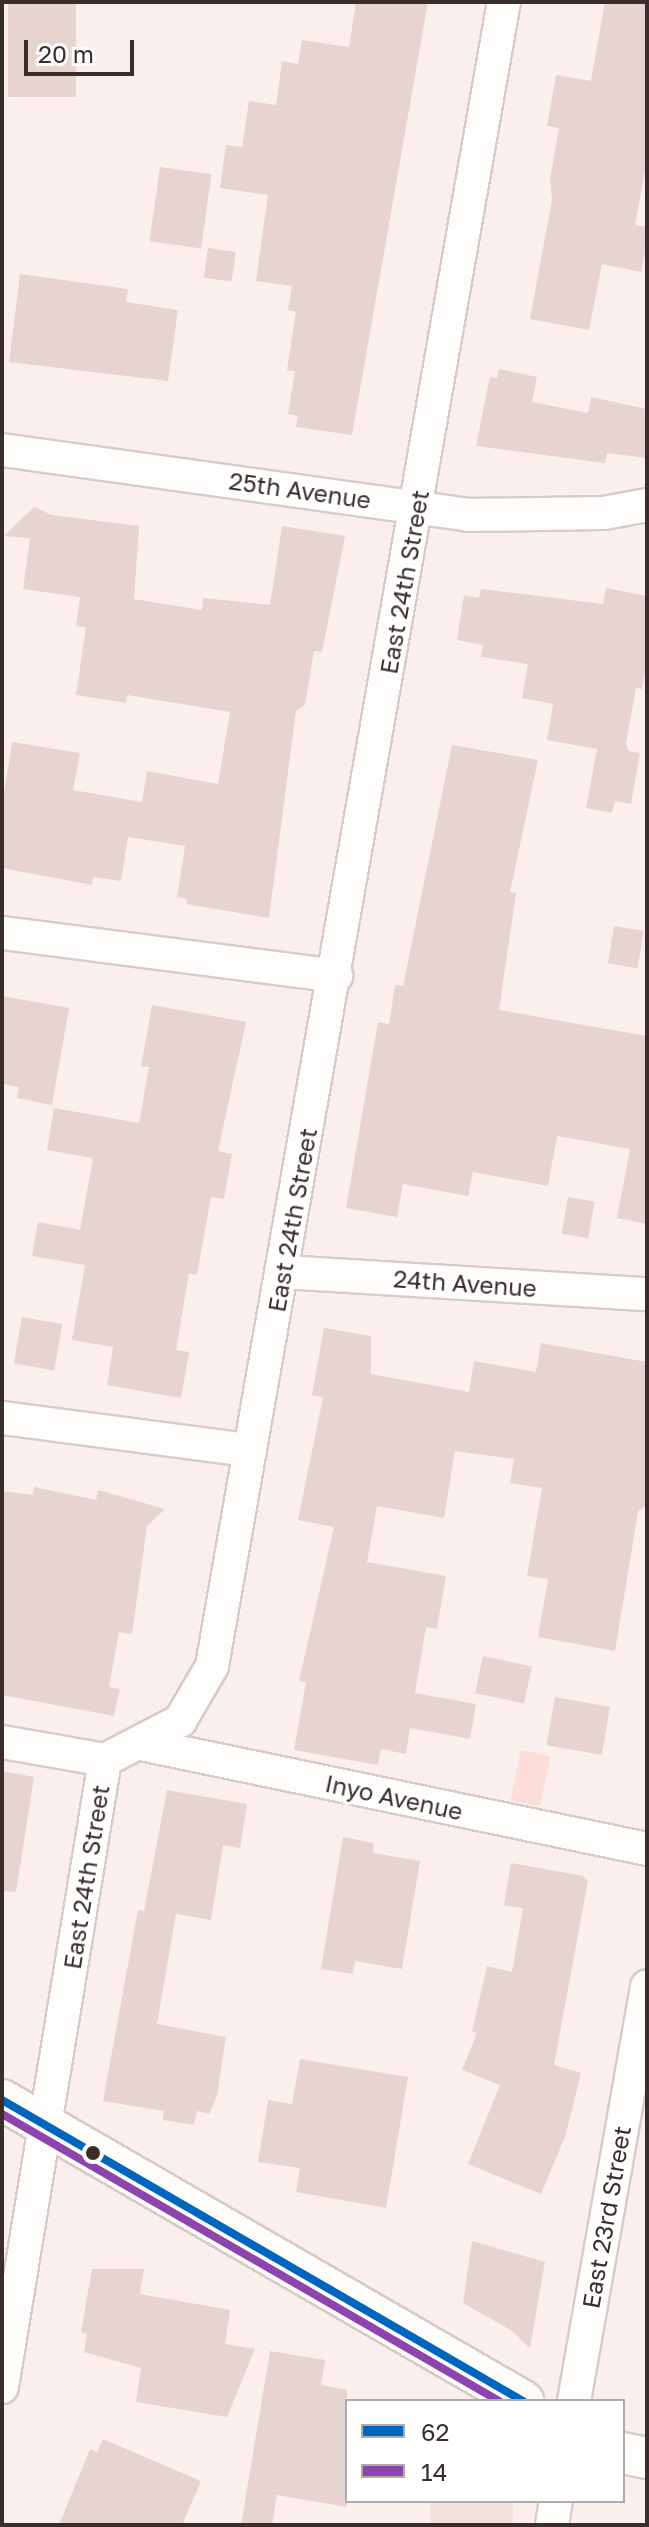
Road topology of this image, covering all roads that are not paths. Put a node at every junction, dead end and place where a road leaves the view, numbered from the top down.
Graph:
1 (504, 2) edge
2 (2, 450) edge
3 (647, 505) edge
4 (417, 508) junction
5 (2, 933) edge
6 (336, 976) junction
7 (283, 1272) junction
8 (647, 1294) edge
9 (2, 1418) edge
10 (250, 1450) junction
11 (2, 1742) edge
12 (141, 1744) junction
13 (105, 1760) junction
14 (647, 1849) edge
15 (647, 1986) edge
16 (2, 2100) edge
17 (46, 2124) junction
18 (2, 2387) edge
19 (520, 2399) edge
20 (574, 2399) edge
21 (625, 2453) edge
22 (647, 2458) edge
23 (556, 2503) edge
24 (552, 2525) edge

1 - 4 street, East 24th Street
2 - 4 street, 25th Avenue
3 - 4 street, 25th Avenue
4 - 6 street, East 24th Street
5 - 6 street
6 - 7 street, East 24th Street
7 - 8 street, 24th Avenue
7 - 10 street, East 24th Street
9 - 10 street
10 - 12 street, East 24th Street
11 - 13 street
12 - 13 street, East 24th Street
12 - 14 street, Inyo Avenue
13 - 17 street, East 24th Street
15 - 20 street, East 23rd Street
16 - 17 street
17 - 18 street, East 24th Street
17 - 19 street
21 - 22 street
23 - 24 street

